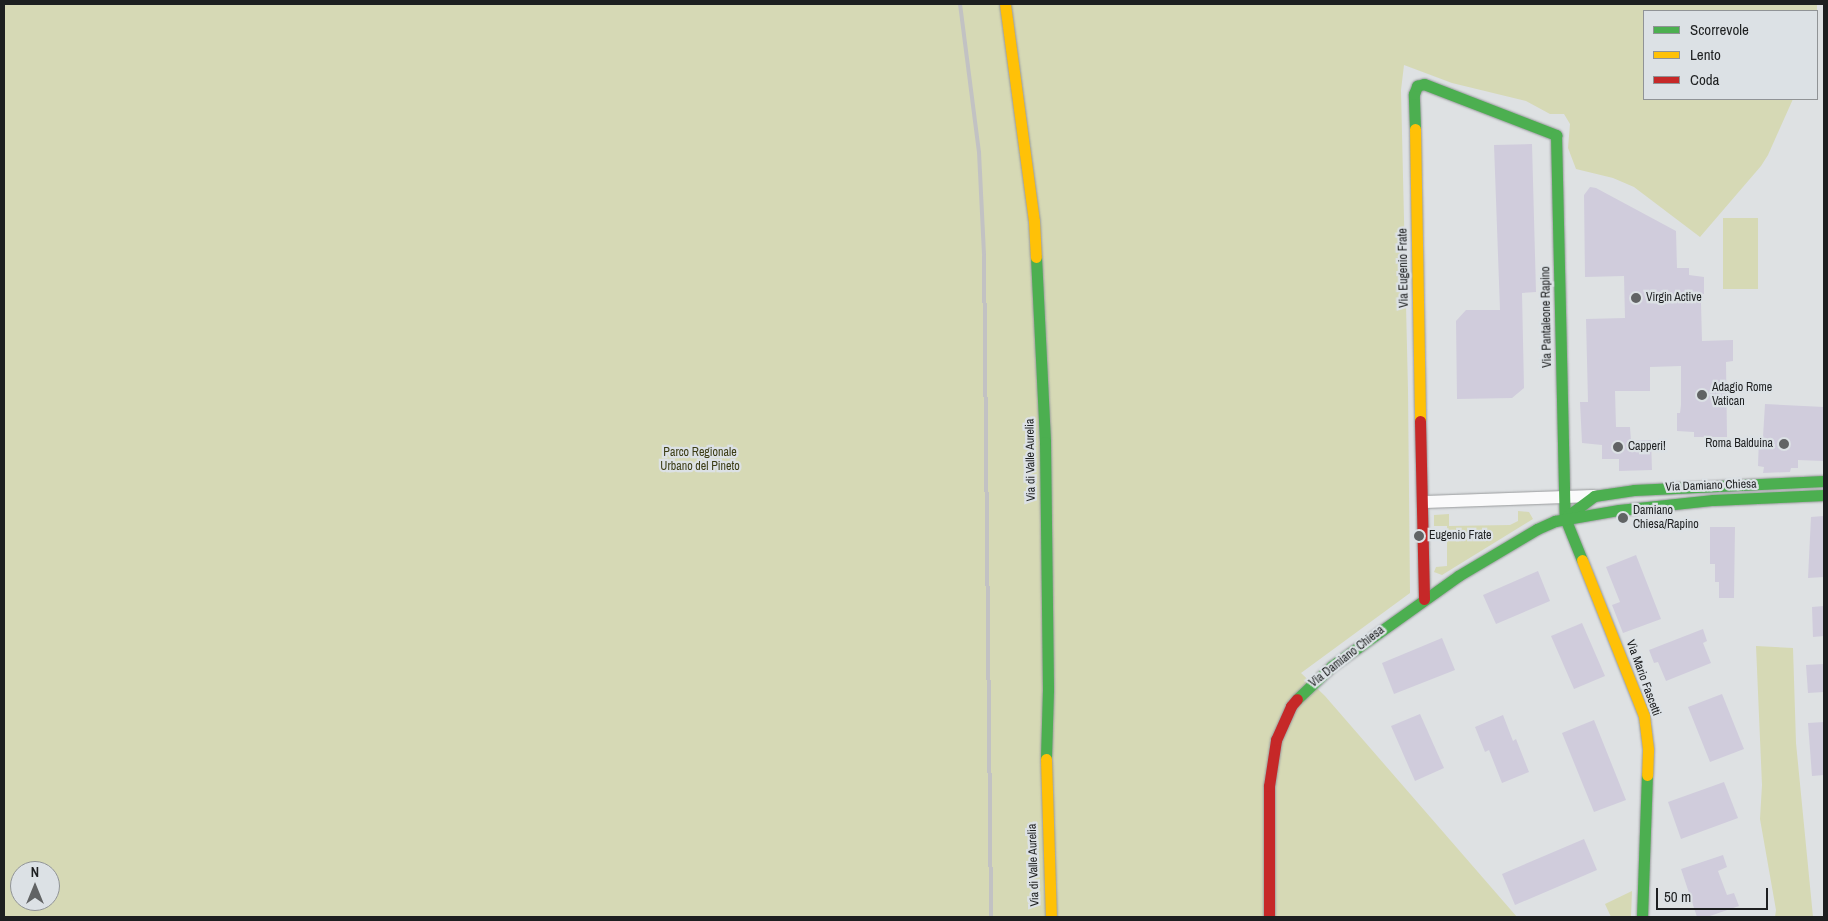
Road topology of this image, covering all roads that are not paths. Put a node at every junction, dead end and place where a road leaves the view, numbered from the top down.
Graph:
1 (1005, 4) edge
2 (1556, 135) joint
3 (1824, 481) edge
4 (1824, 495) edge
5 (1594, 496) junction
6 (1565, 498) junction
7 (1424, 502) junction
8 (1565, 518) junction
9 (1424, 599) junction
10 (1051, 917) edge
11 (1269, 917) edge
12 (1642, 917) edge

1 - 10 street, Via di Valle Aurelia
2 - 6 street, Via Pantaleone Rapino
2 - 7 street, Via Eugenio Frate
3 - 5 street, Via Damiano Chiesa
4 - 8 street, Via Damiano Chiesa
5 - 6 street, Via Damiano Chiesa
5 - 8 street, Via Damiano Chiesa
6 - 7 street, Via Damiano Chiesa
6 - 8 street
7 - 9 street, Via Eugenio Frate
8 - 9 street, Via Damiano Chiesa
8 - 12 street, Via Mario Fascetti
9 - 11 street, Via Damiano Chiesa

